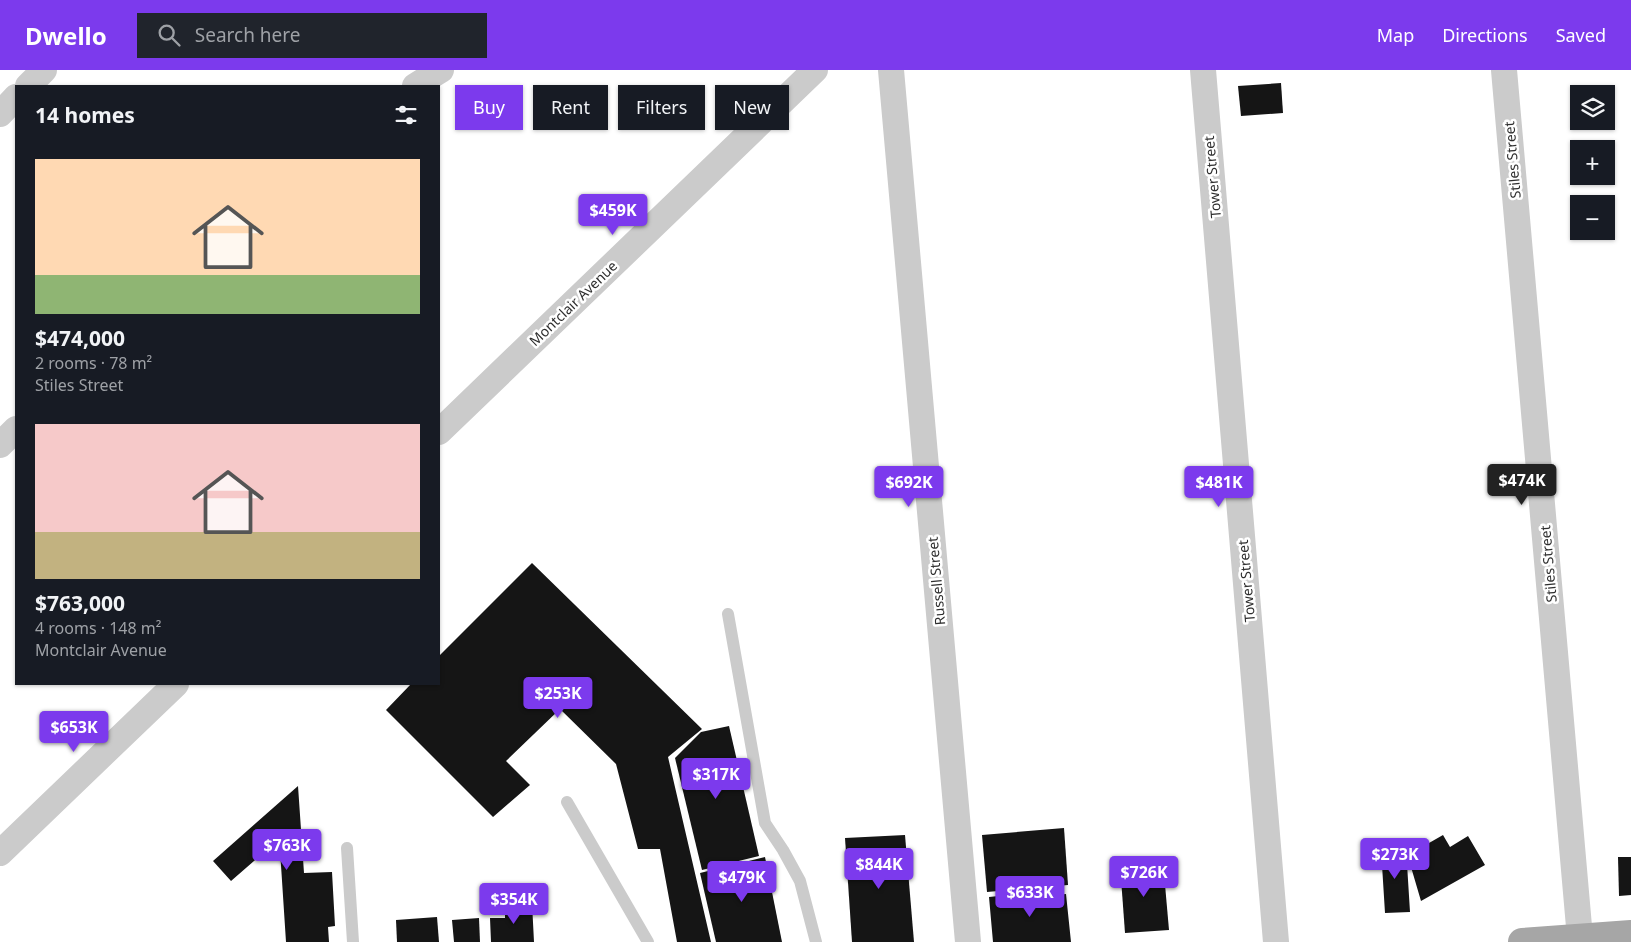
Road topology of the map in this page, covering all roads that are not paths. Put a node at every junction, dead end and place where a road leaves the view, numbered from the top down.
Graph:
1 (44, 70) edge
2 (441, 70) edge
3 (815, 70) edge
4 (891, 70) edge
5 (1202, 70) edge
6 (1504, 70) edge
7 (29, 85) edge
8 (417, 85) edge
9 (15, 99) edge
10 (0, 114) edge
11 (15, 431) edge
12 (440, 431) edge
13 (0, 445) edge
14 (728, 614) dead end
15 (175, 685) edge
16 (567, 802) dead end
17 (347, 848) dead end
18 (0, 853) edge
19 (1631, 934) edge
20 (1580, 938) junction
21 (353, 942) edge
22 (648, 942) edge
23 (816, 942) edge
24 (968, 942) edge
25 (1276, 942) edge
26 (1522, 942) edge

1 - 7 street
2 - 8 street
3 - 12 street, Montclair Avenue
4 - 24 street, Russell Street
5 - 25 street, Tower Street
6 - 20 street, Stiles Street
9 - 10 street
11 - 13 street
14 - 23 lane
15 - 18 street
16 - 22 lane
17 - 21 lane
19 - 20 main road
20 - 26 main road

